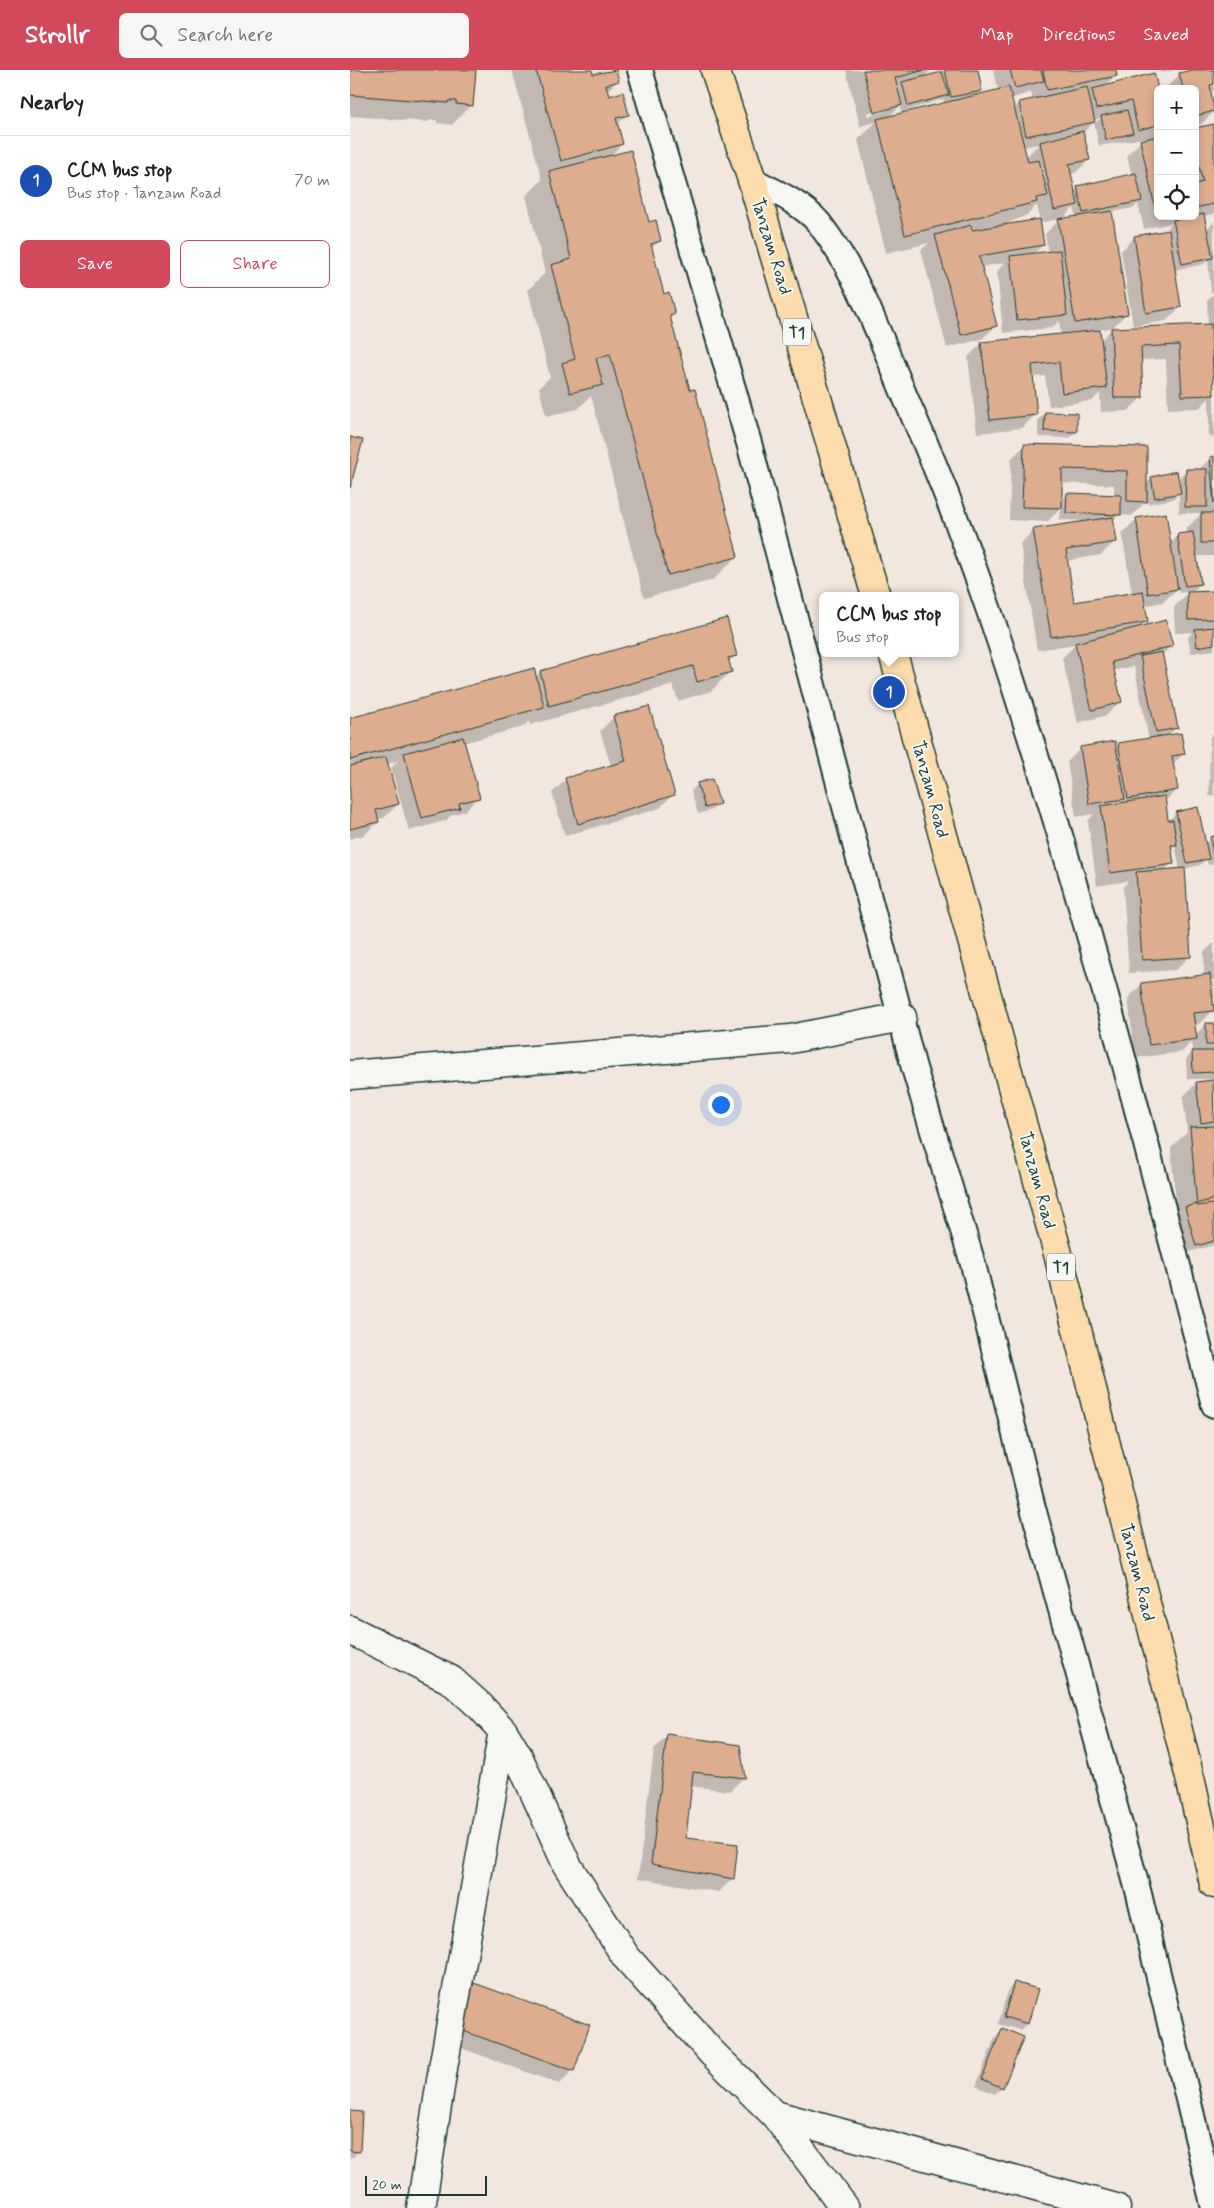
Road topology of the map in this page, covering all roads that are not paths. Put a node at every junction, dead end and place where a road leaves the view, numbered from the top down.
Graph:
1 (640, 70) edge
2 (715, 70) edge
3 (752, 180) junction
4 (875, 592) edge
5 (894, 657) edge
6 (902, 1017) junction
7 (350, 1075) edge
8 (1214, 1405) edge
9 (350, 1630) edge
10 (503, 1731) junction
11 (1214, 1884) edge
12 (775, 2115) junction
13 (421, 2208) edge
14 (845, 2208) edge
15 (1116, 2208) edge
16 (1214, 2208) edge

1 - 6 lane
2 - 3 highway, Tanzam Road / T1
3 - 4 highway, Tanzam Road / T1
3 - 8 lane
5 - 11 highway, Tanzam Road / T1
6 - 7 street
6 - 16 lane
9 - 10 street
10 - 12 street
10 - 13 street
12 - 14 street
12 - 15 street

